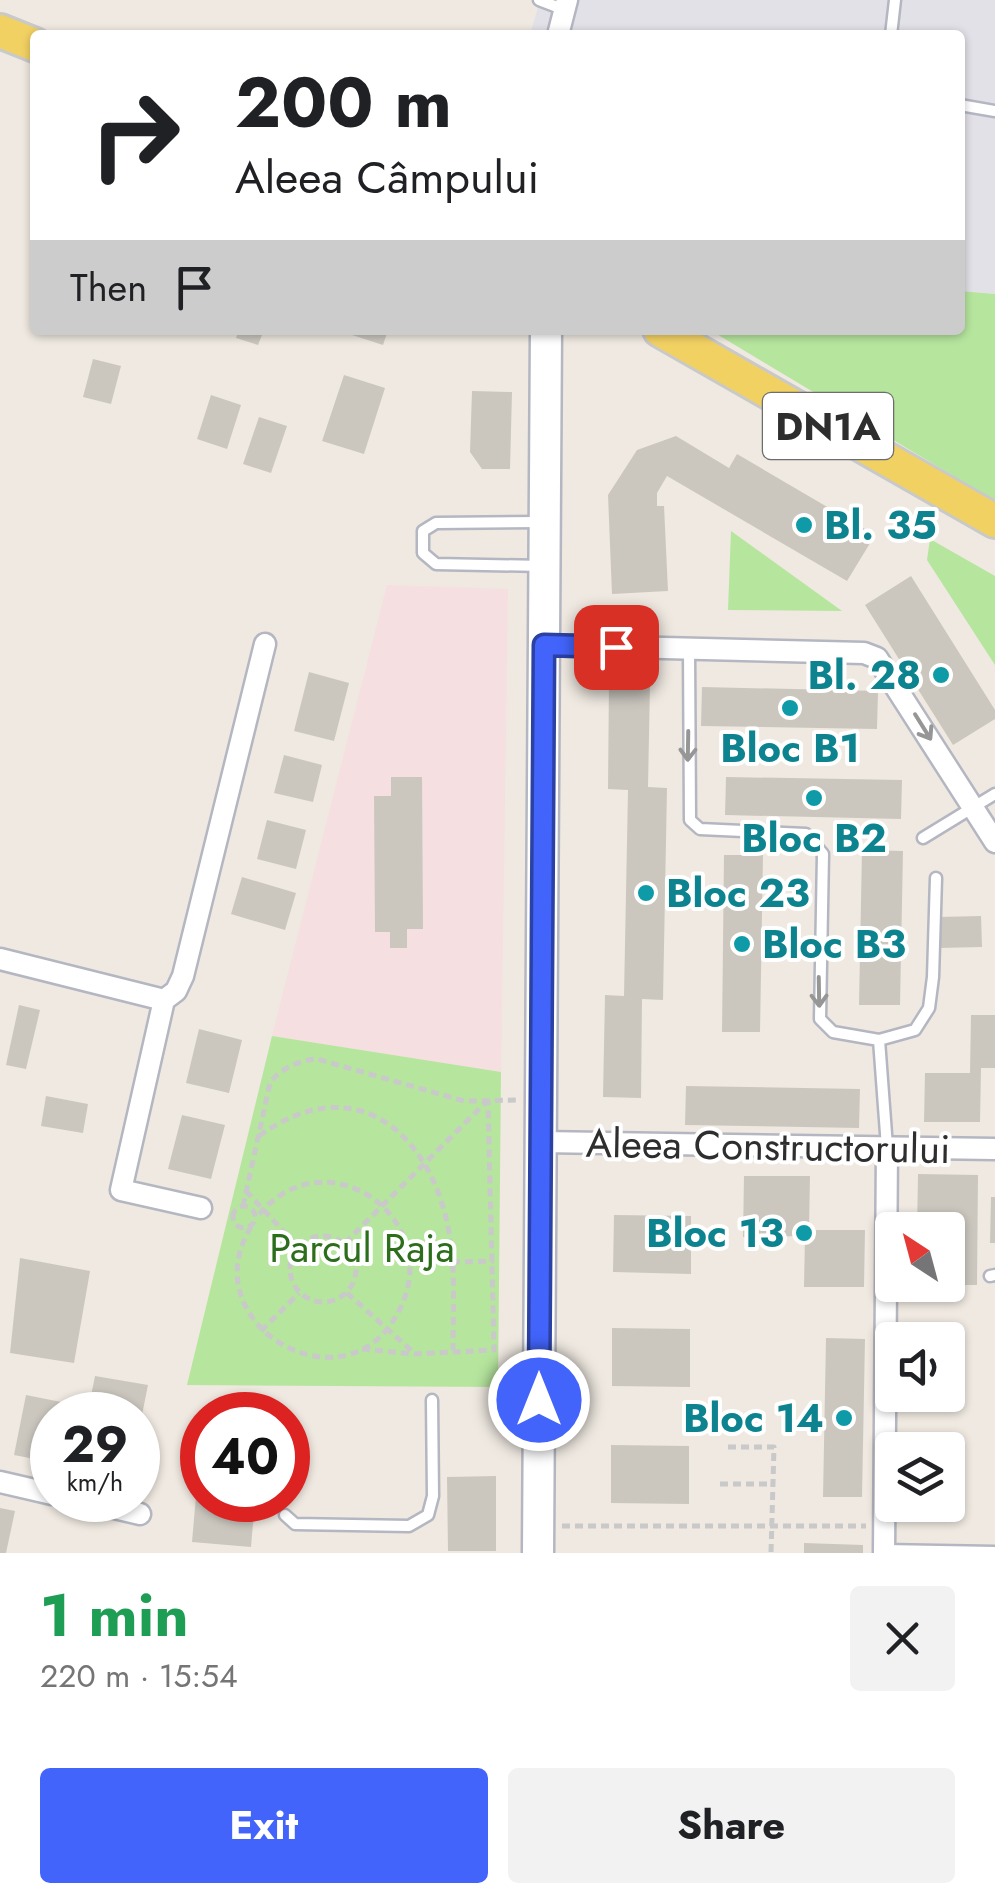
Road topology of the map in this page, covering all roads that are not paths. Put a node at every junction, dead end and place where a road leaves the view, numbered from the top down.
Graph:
1 (539, 0) edge
2 (895, 0) edge
3 (566, 5) edge
4 (559, 30) edge
5 (892, 30) edge
6 (0, 31) edge
7 (30, 43) edge
8 (965, 106) edge
9 (995, 110) edge
10 (546, 335) edge
11 (669, 335) edge
12 (995, 521) edge
13 (545, 522) junction
14 (544, 566) junction
15 (266, 644) dead end
16 (544, 645) junction
17 (689, 648) junction
18 (995, 794) edge
19 (973, 808) junction
20 (923, 838) dead end
21 (995, 842) edge
22 (936, 878) dead end
23 (0, 959) edge
24 (164, 1000) junction
25 (879, 1040) junction
26 (541, 1142) junction
27 (888, 1148) junction
28 (995, 1149) edge
29 (202, 1208) dead end
30 (432, 1400) dead end
31 (0, 1482) edge
32 (30, 1489) edge
33 (293, 1522) edge
34 (538, 1539) edge
35 (884, 1551) edge
36 (995, 1552) edge

1 - 3 lane
2 - 5 lane
3 - 4 street
6 - 7 main road
8 - 9 lane
10 - 13 street
11 - 12 main road, DN1A
13 - 14 street
13 - 14 lane
14 - 16 street
15 - 24 street
16 - 17 street
16 - 26 street
17 -> 19 street
17 -> 25 lane
18 - 19 lane
19 - 20 lane
19 - 21 street
22 - 25 lane
23 - 24 street
24 - 29 street
25 - 27 lane
26 - 27 street, Aleea Constructorului
26 - 34 street
27 - 28 street, Aleea Constructorului
27 - 35 street
30 - 33 lane
31 - 32 street
35 - 36 lane

